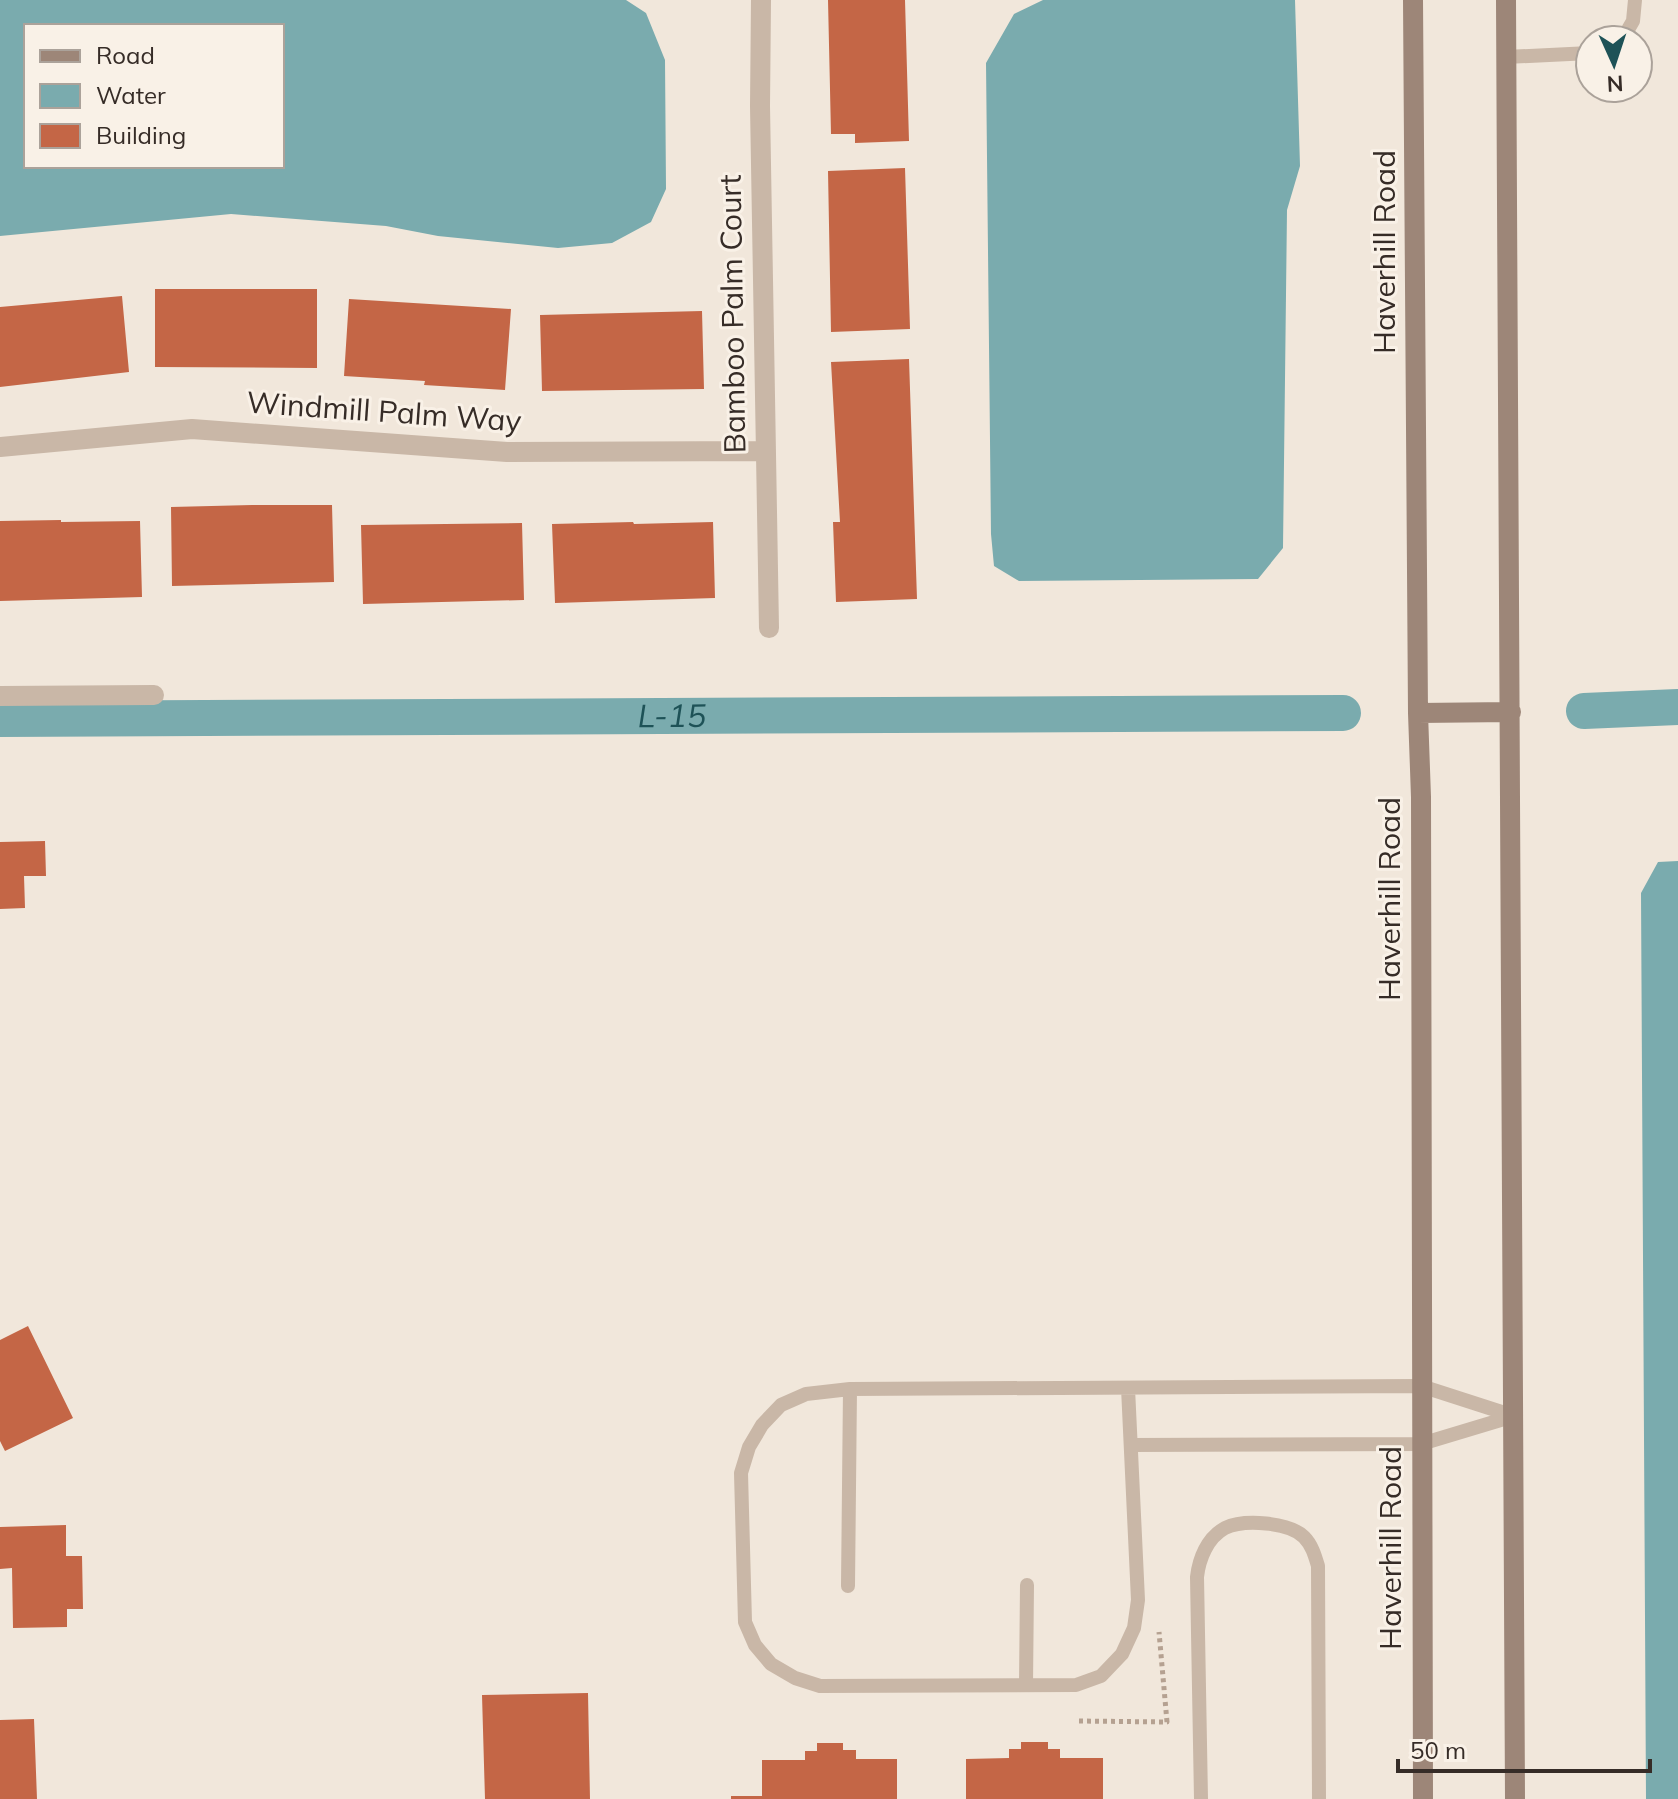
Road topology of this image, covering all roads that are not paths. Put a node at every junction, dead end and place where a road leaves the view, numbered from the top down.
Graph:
1 (761, 0) edge
2 (1413, 0) edge
3 (1506, 0) edge
4 (1635, 0) edge
5 (1631, 24) edge
6 (1574, 54) edge
7 (1506, 57) junction
8 (0, 447) edge
9 (765, 451) junction
10 (769, 628) dead end
11 (154, 695) dead end
12 (0, 696) edge
13 (1511, 712) junction
14 (1418, 713) junction
15 (1421, 1386) junction
16 (1128, 1388) junction
17 (850, 1389) junction
18 (1514, 1416) junction
19 (1421, 1444) junction
20 (1131, 1445) junction
21 (1027, 1585) dead end
22 (848, 1586) dead end
23 (1026, 1685) junction
24 (1201, 1799) edge
25 (1319, 1799) edge
26 (1423, 1799) edge
27 (1515, 1799) edge

1 - 9 street, Bamboo Palm Court
2 - 14 street, Haverhill Road
3 - 7 street
4 - 5 lane
6 - 7 lane
7 - 13 street
8 - 9 street, Windmill Palm Way
9 - 10 street, Bamboo Palm Court
11 - 12 street
13 - 14 street
13 - 18 street
14 - 15 street, Haverhill Road
15 - 16 lane
15 - 18 lane
15 - 19 street, Haverhill Road
16 - 17 lane
16 - 20 lane
17 - 22 lane
17 - 23 lane
18 - 19 lane
18 - 27 street
19 - 20 lane
19 - 26 street, Haverhill Road
20 - 23 lane
21 - 23 lane
24 - 25 lane

